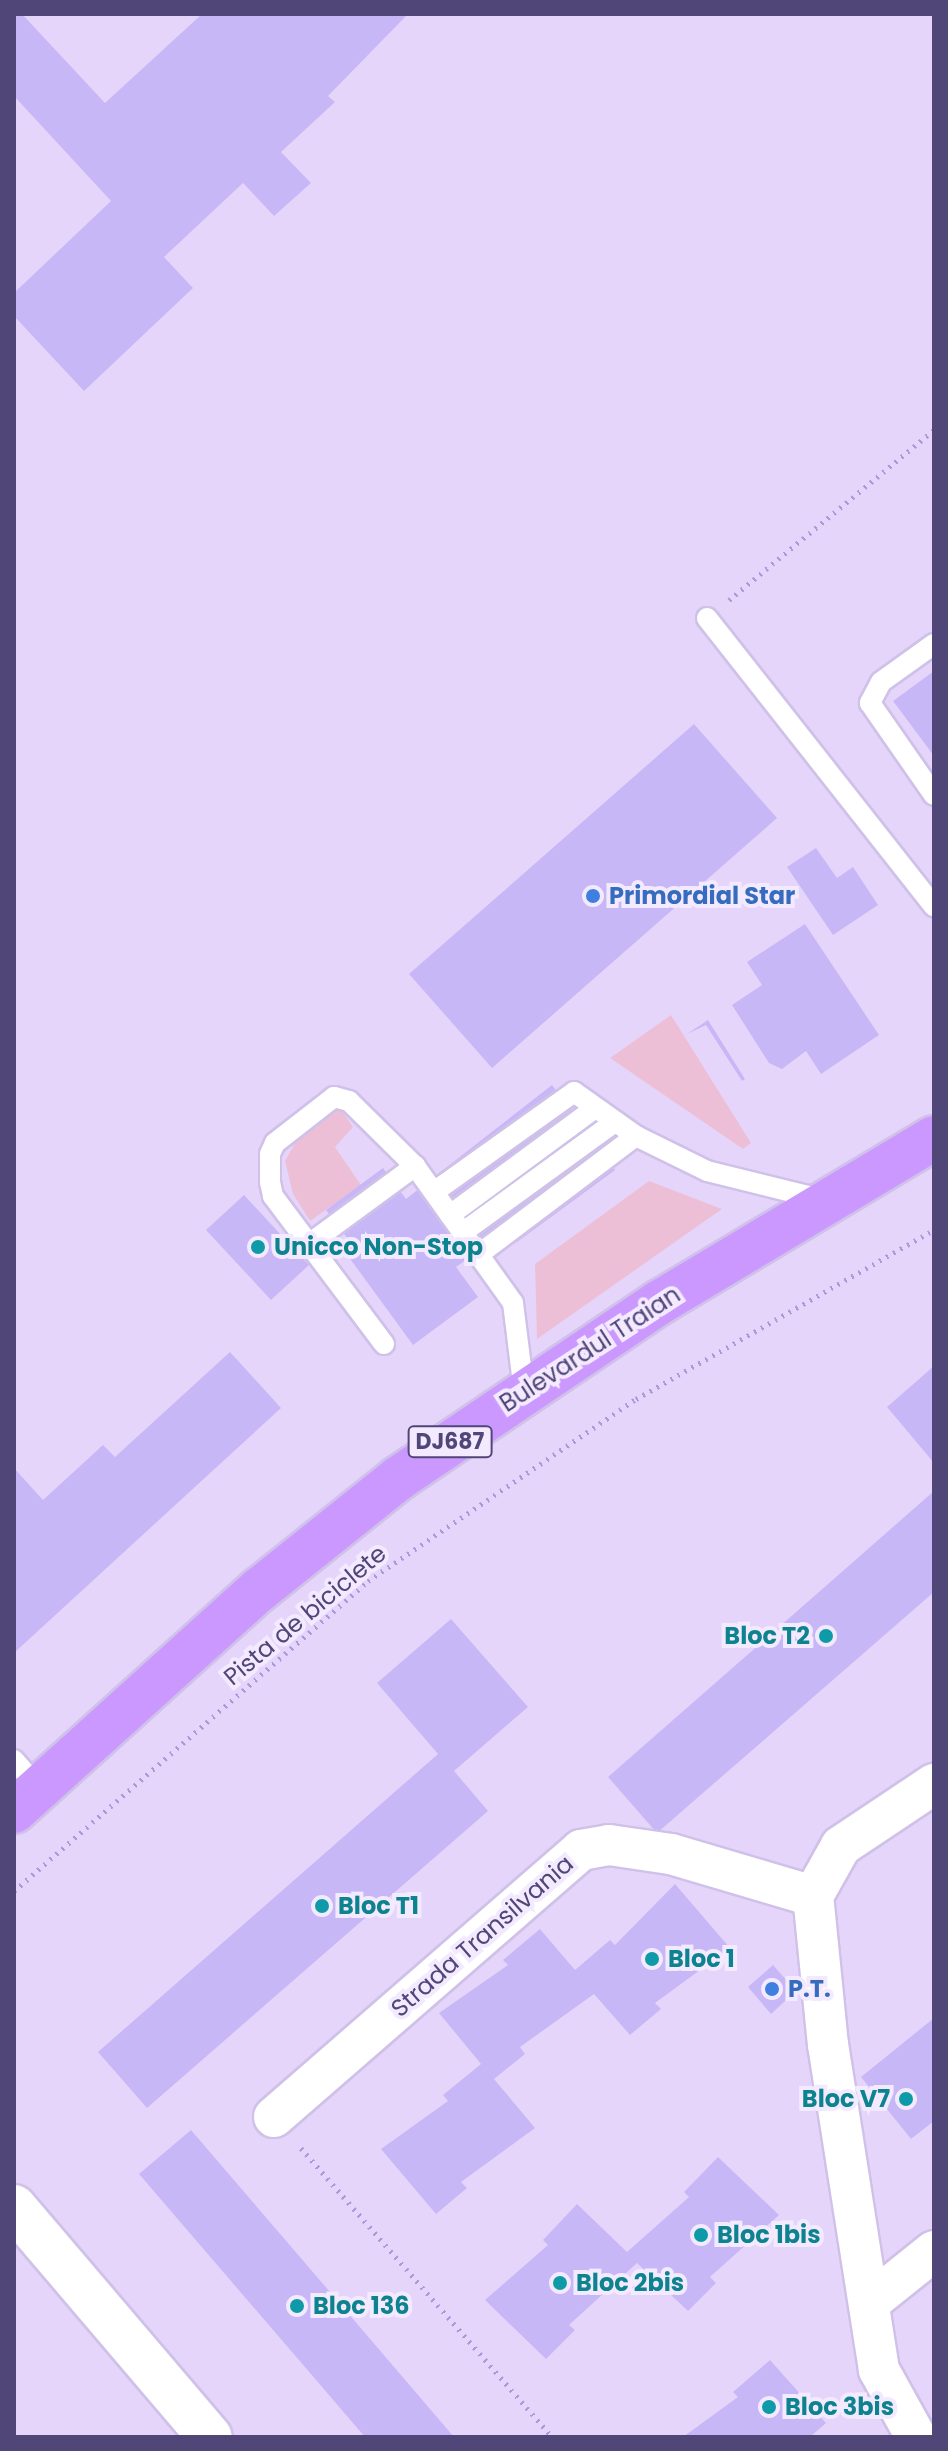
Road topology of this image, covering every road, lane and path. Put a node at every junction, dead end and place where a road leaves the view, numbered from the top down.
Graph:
1 (934, 430) edge
2 (707, 618) joint
3 (934, 644) edge
4 (934, 795) edge
5 (934, 906) edge
6 (595, 1108) junction
7 (615, 1122) junction
8 (636, 1136) junction
9 (934, 1138) edge
10 (415, 1166) junction
11 (434, 1192) junction
12 (828, 1201) junction
13 (450, 1215) junction
14 (934, 1230) edge
15 (462, 1233) junction
16 (309, 1244) junction
17 (478, 1255) junction
18 (384, 1344) dead end
19 (524, 1391) junction
20 (934, 1784) edge
21 (22, 1787) edge
22 (14, 1891) edge
23 (813, 1896) junction
24 (274, 2117) joint
25 (14, 2207) edge
26 (934, 2251) edge
27 (869, 2303) junction
28 (210, 2437) edge
29 (552, 2437) edge
30 (916, 2437) edge

1 - 2 path
2 - 5 lane
3 - 4 lane
6 - 7 lane
6 - 11 lane
6 - 13 lane
7 - 8 lane
7 - 15 lane
8 - 12 lane
8 - 17 lane
9 - 12 main road, Bulevardul Traian / DJ687
10 - 11 lane
10 - 16 lane
10 - 16 lane
11 - 13 lane
12 - 19 main road, Bulevardul Traian / DJ687
13 - 15 lane
14 - 22 path, Pista de biciclete
15 - 17 lane
16 - 18 lane
17 - 19 lane
19 - 21 main road, Bulevardul Traian / DJ687
20 - 23 street
23 - 24 street, Strada Transilvania
23 - 27 street
24 - 29 path
25 - 28 street
26 - 27 street
27 - 30 street

